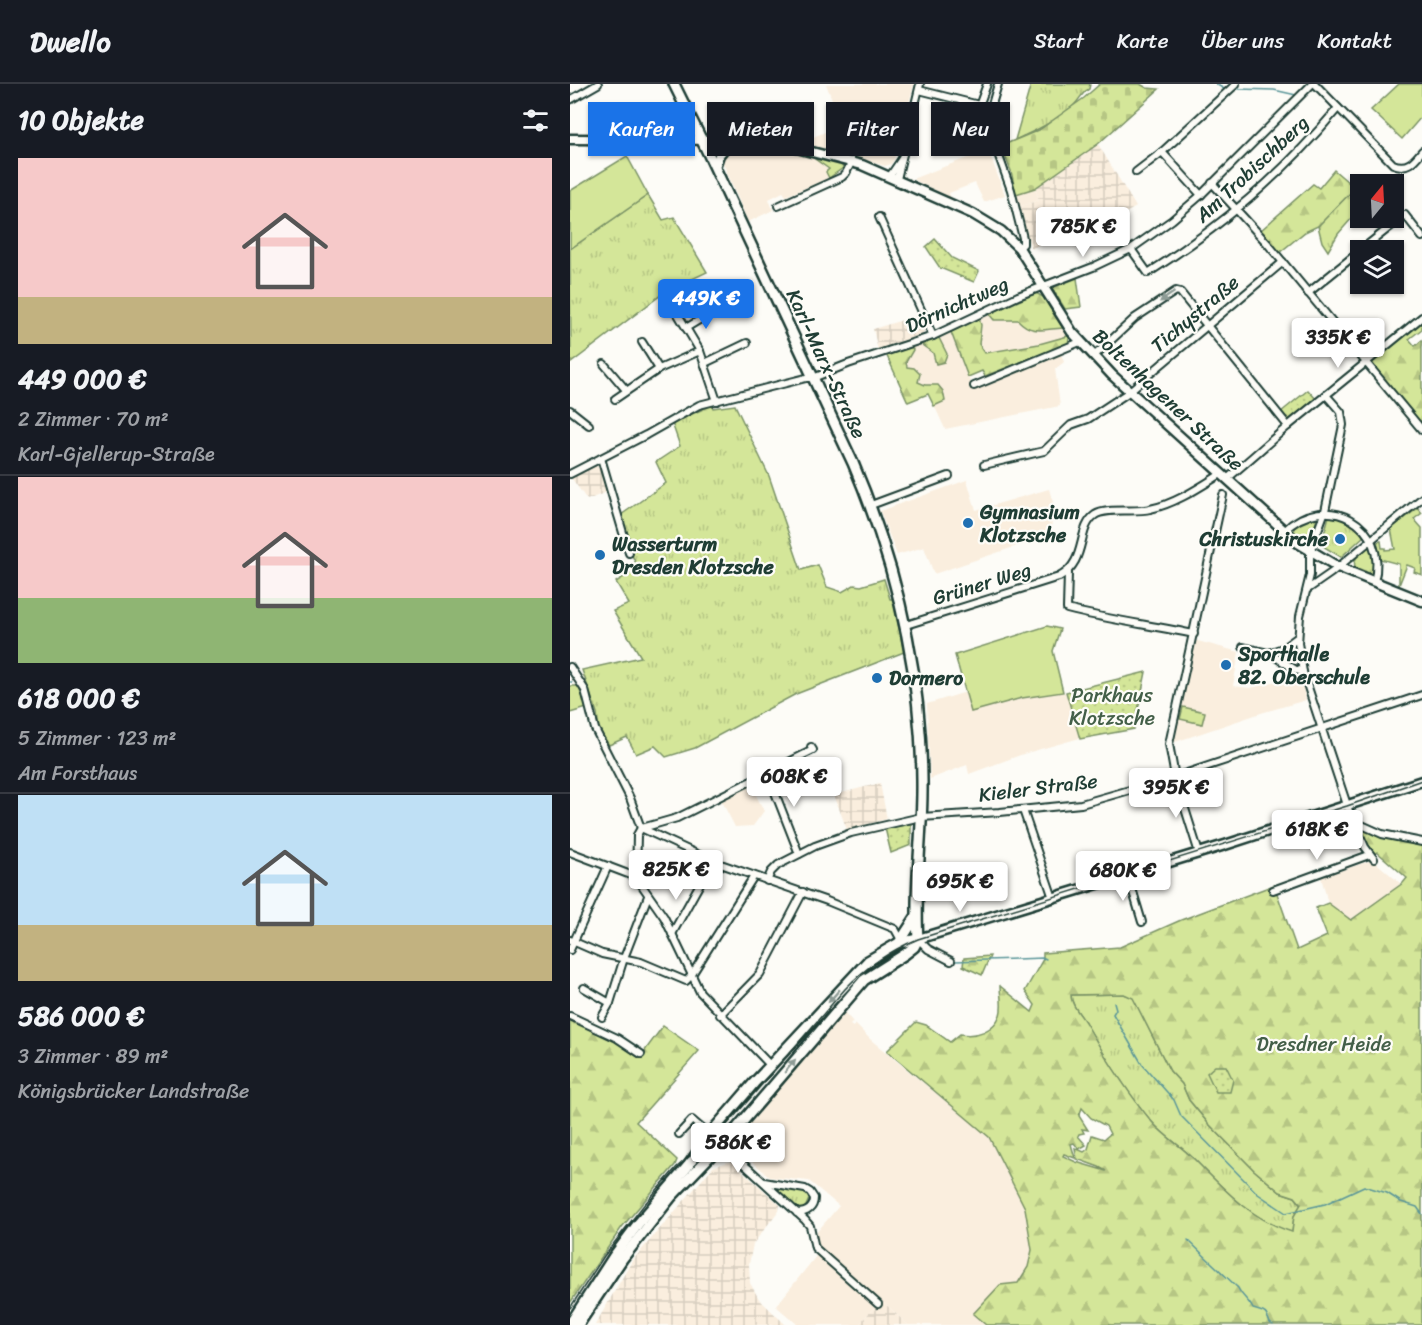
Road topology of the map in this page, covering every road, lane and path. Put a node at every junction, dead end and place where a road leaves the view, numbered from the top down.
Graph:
1 (598, 84) edge
2 (674, 84) edge
3 (987, 84) edge
4 (998, 84) edge
5 (1236, 84) edge
6 (1314, 84) edge
7 (920, 87) edge
8 (570, 100) edge
9 (683, 102) edge
10 (967, 102) edge
11 (980, 102) edge
12 (993, 102) edge
13 (1338, 108) junction
14 (695, 126) edge
15 (570, 139) edge
16 (588, 139) edge
17 (695, 140) edge
18 (702, 140) junction
19 (707, 140) edge
20 (1422, 151) edge
21 (814, 152) edge
22 (1162, 152) junction
23 (719, 156) edge
24 (999, 156) edge
25 (852, 161) junction
26 (716, 167) junction
27 (1136, 172) dead end
28 (894, 177) junction
29 (1212, 183) junction
30 (1201, 195) junction
31 (778, 206) dead end
32 (1238, 210) junction
33 (879, 217) dead end
34 (1422, 237) edge
35 (1374, 240) edge
36 (1019, 248) junction
37 (1131, 249) junction
38 (1350, 260) edge
39 (1282, 262) junction
40 (1043, 286) junction
41 (1308, 293) junction
42 (667, 296) dead end
43 (714, 311) dead end
44 (1422, 317) edge
45 (1207, 326) junction
46 (686, 328) junction
47 (933, 336) junction
48 (642, 342) dead end
49 (1080, 342) junction
50 (747, 344) dead end
51 (700, 351) junction
52 (1094, 356) junction
53 (705, 363) junction
54 (1366, 363) junction
55 (604, 364) dead end
56 (658, 369) junction
57 (813, 378) junction
58 (974, 386) dead end
59 (626, 390) junction
60 (1129, 391) junction
61 (1326, 394) junction
62 (615, 399) dead end
63 (717, 401) junction
64 (570, 410) edge
65 (589, 425) dead end
66 (1288, 426) junction
67 (1422, 430) edge
68 (601, 458) junction
69 (984, 465) dead end
70 (570, 474) edge
71 (949, 476) dead end
72 (1224, 476) junction
73 (1223, 495) dead end
74 (1422, 498) edge
75 (871, 505) junction
76 (1325, 512) junction
77 (1284, 531) junction
78 (1371, 539) junction
79 (1310, 552) junction
80 (629, 553) dead end
81 (1338, 567) junction
82 (1068, 573) junction
83 (1374, 582) junction
84 (1308, 589) junction
85 (1422, 601) edge
86 (906, 625) junction
87 (1194, 634) junction
88 (1298, 637) junction
89 (1243, 647) dead end
90 (1269, 654) junction
91 (570, 667) edge
92 (1304, 672) junction
93 (1422, 695) edge
94 (1322, 728) junction
95 (811, 747) dead end
96 (767, 772) junction
97 (1175, 777) junction
98 (1422, 781) edge
99 (1347, 806) junction
100 (1023, 810) junction
101 (921, 817) junction
102 (1353, 821) junction
103 (664, 822) junction
104 (641, 828) junction
105 (663, 839) junction
106 (1422, 842) edge
107 (570, 852) edge
108 (1199, 853) junction
109 (799, 854) junction
110 (608, 866) junction
111 (1128, 875) junction
112 (754, 876) junction
113 (636, 877) junction
114 (702, 880) dead end
115 (767, 881) junction
116 (1273, 890) dead end
117 (802, 892) junction
118 (648, 896) junction
119 (1053, 898) junction
120 (916, 916) junction
121 (1142, 922) dead end
122 (672, 934) junction
123 (899, 939) junction
124 (918, 939) junction
125 (572, 941) edge
126 (570, 950) edge
127 (624, 958) junction
128 (951, 961) dead end
129 (691, 976) junction
130 (584, 988) dead end
131 (610, 1003) junction
132 (720, 1014) junction
133 (570, 1016) edge
134 (602, 1017) dead end
135 (641, 1054) dead end
136 (770, 1065) junction
137 (679, 1134) dead end
138 (710, 1135) junction
139 (721, 1144) junction
140 (763, 1182) junction
141 (796, 1213) junction
142 (878, 1304) dead end
143 (570, 1324) edge
144 (578, 1325) edge

1 - 8 street
2 - 9 main road, Karl-Marx-Straße
3 - 11 street
4 - 12 street
5 - 22 street
6 - 13 street
6 - 29 street, Dörnichtweg
7 - 10 street
7 - 28 street
13 - 20 street
13 - 32 street, Am Trobischberg
14 - 18 main road, Karl-Marx-Straße
15 - 16 street, Boltenhagener Straße
17 - 18 street, Boltenhagener Straße
18 - 19 street, Boltenhagener Straße
18 - 26 main road, Karl-Marx-Straße
21 - 25 street, Boltenhagener Straße
22 - 27 street
22 - 30 street
23 - 26 street
24 - 36 street
25 - 28 street, Boltenhagener Straße
25 - 31 street
26 - 57 main road, Karl-Marx-Straße
28 - 36 street, Boltenhagener Straße
29 - 30 street, Dörnichtweg
29 - 32 street
30 - 37 street, Dörnichtweg
32 - 37 street, Am Trobischberg
32 - 39 street
33 - 47 street
34 - 35 street
36 - 40 street, Boltenhagener Straße
37 - 40 street, Dörnichtweg
38 - 41 street
39 - 41 street
39 - 45 street, Tichystraße
40 - 47 street, Dörnichtweg
40 - 49 street, Boltenhagener Straße
41 - 54 street
42 - 46 street
43 - 46 street
44 - 54 street
45 -> 52 street
45 - 60 street, Tichystraße
45 - 66 street
46 - 51 street
47 - 57 street, Dörnichtweg
48 - 56 street
49 - 52 street, Boltenhagener Straße
49 - 58 street
50 - 53 street
51 - 53 street
51 - 56 street
52 - 60 street, Boltenhagener Straße
53 - 63 street
54 - 61 street
54 - 67 street
55 - 59 street
56 - 59 street
57 - 63 street, Dörnichtweg
57 - 75 main road, Karl-Marx-Straße
59 - 62 street
60 - 69 street, Tichystraße
60 - 72 street, Boltenhagener Straße
61 - 66 street
61 - 76 street
63 - 68 street, Dörnichtweg
64 - 65 street
66 - 72 street
68 - 70 street, Dörnichtweg
68 - 80 street
71 - 75 street
72 - 77 street, Boltenhagener Straße
72 - 82 street
73 - 87 street
74 - 78 street
75 - 86 main road, Karl-Marx-Straße
76 - 77 street
76 - 78 street
76 - 79 street
77 - 79 street, Boltenhagener Straße
78 - 81 street
78 - 83 street
79 - 81 street, Boltenhagener Straße
79 - 84 street
81 - 83 street, Boltenhagener Straße
81 - 84 street
82 - 86 street, Grüner Weg
82 - 87 street
83 - 85 street, Boltenhagener Straße
84 - 88 street
86 - 101 main road, Karl-Marx-Straße
87 - 97 street
88 - 90 street
88 - 92 street
89 - 90 street
90 - 92 street
91 - 104 street
92 - 94 street
93 - 94 street, Kieler Straße
94 - 97 street, Kieler Straße
94 - 99 street
95 - 96 street
96 - 103 street
96 - 109 street
97 - 100 street, Kieler Straße
97 - 108 street
98 - 99 street
99 - 102 street
99 - 108 street
100 - 101 street, Kieler Straße
100 - 119 street
101 - 109 street, Kieler Straße
101 - 120 main road, Karl-Marx-Straße
102 - 106 street
102 - 116 street
103 - 104 street
103 - 105 street
104 - 105 street
104 - 113 street
105 - 112 street
107 - 110 street
108 - 111 street
109 - 115 street, Kieler Straße
110 - 113 street
110 - 125 street
111 - 119 street
111 - 121 street
112 - 115 street
112 - 129 street
113 - 118 street
114 - 122 street
115 - 117 street
117 - 123 street
117 - 132 street
118 - 122 street
118 - 127 street
119 - 124 street
120 - 123 main road
120 - 124 main road, Karl-Marx-Straße
122 - 129 street
123 - 124 main road
123 -> 136 main road
124 - 128 street
139 -> 124 main road
125 - 126 street
125 - 127 street
127 - 129 street
127 - 131 street
129 - 132 street
130 - 131 street
131 - 134 street
132 - 136 street
133 - 135 street
136 - 138 main road
137 - 138 street
138 - 139 street
138 - 143 main road
139 - 140 street
139 - 144 main road
140 - 141 street
140 - 141 street
141 - 142 street

